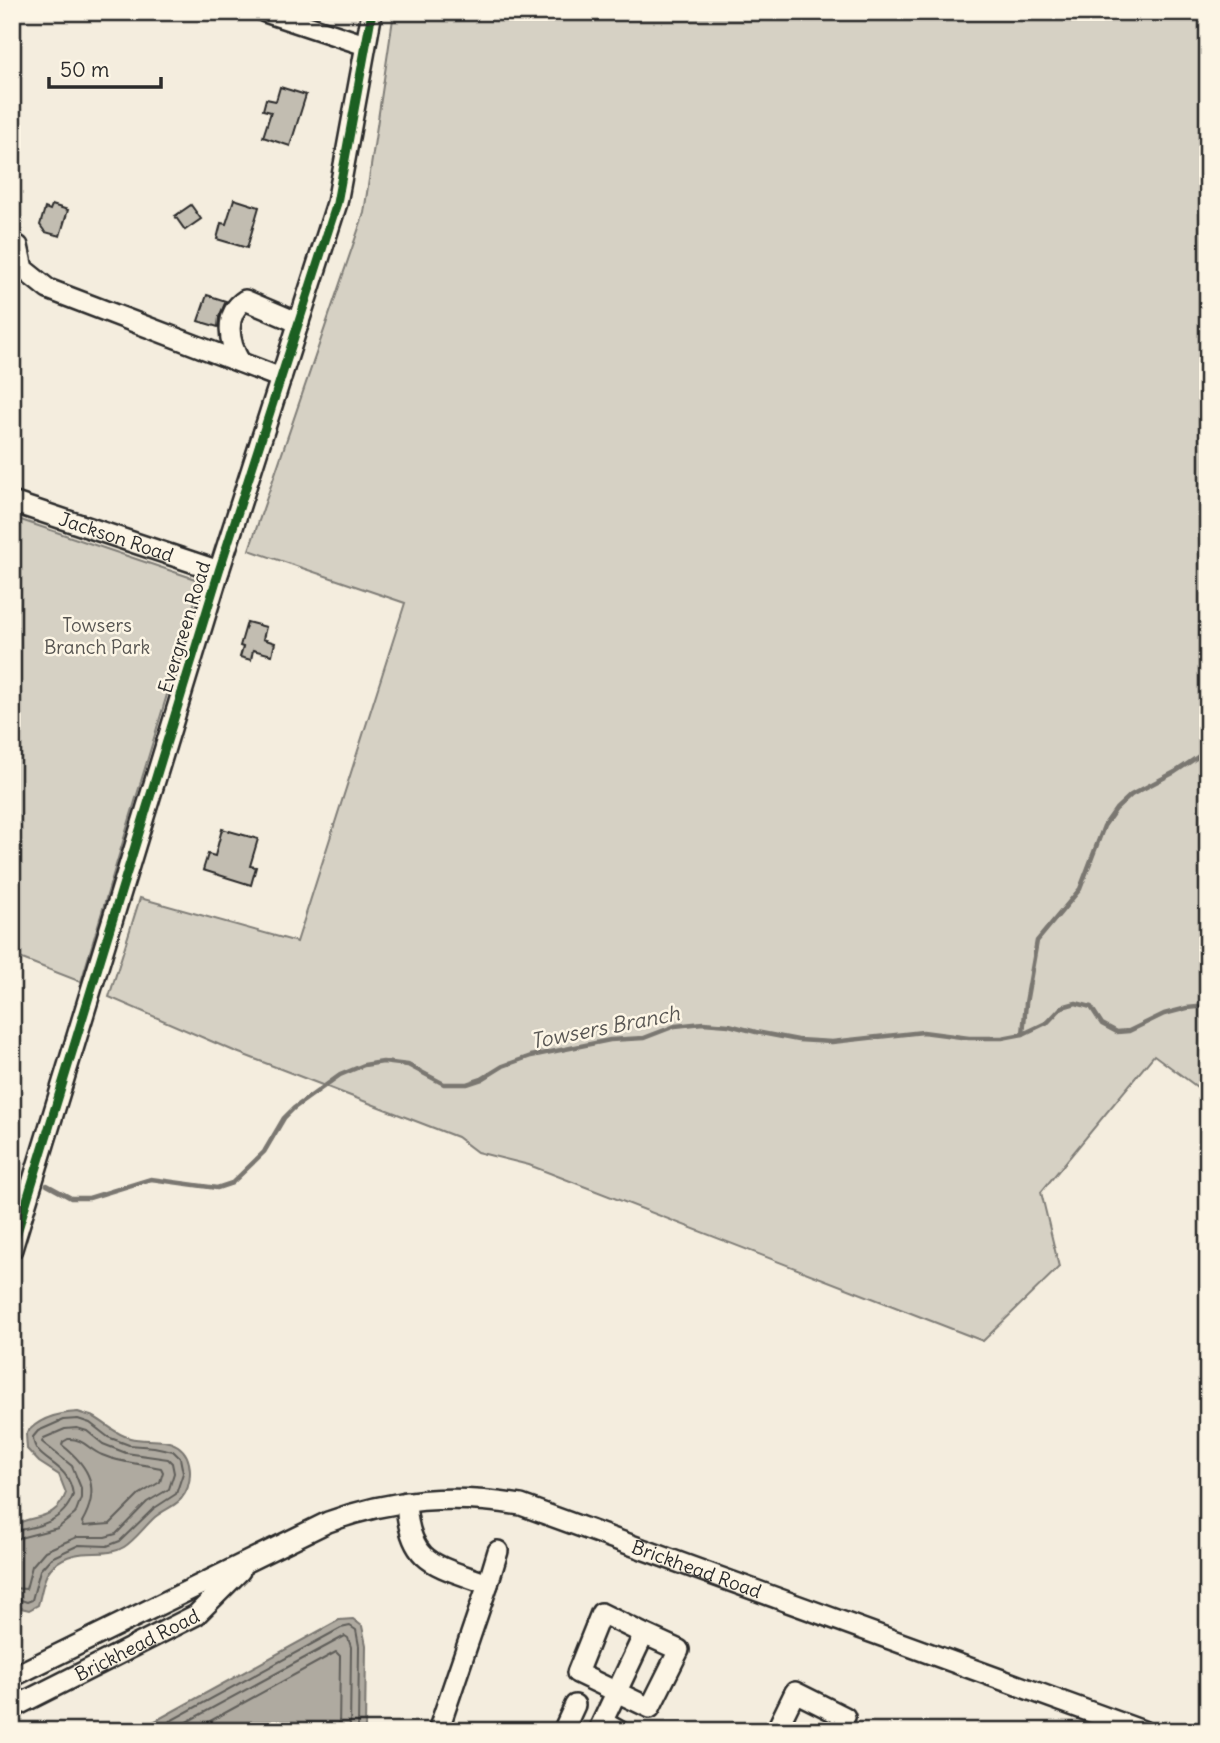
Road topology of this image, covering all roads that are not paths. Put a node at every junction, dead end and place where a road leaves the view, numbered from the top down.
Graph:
1 (265, 12) edge
2 (372, 12) edge
3 (365, 45) junction
4 (18, 246) dead end
5 (299, 323) junction
6 (240, 362) junction
7 (281, 378) junction
8 (12, 502) edge
9 (219, 571) junction
10 (12, 1249) edge
11 (406, 1502) junction
12 (498, 1551) dead end
13 (248, 1563) junction
14 (488, 1584) junction
15 (645, 1634) junction
16 (12, 1677) edge
17 (617, 1693) junction
18 (575, 1705) dead end
19 (12, 1708) edge
20 (607, 1728) edge
21 (438, 1731) edge
22 (563, 1731) edge
23 (776, 1731) edge
24 (838, 1731) edge
25 (1143, 1731) edge

1 - 3 street
2 - 3 street, Evergreen Road
3 - 5 street, Evergreen Road
4 - 6 street
5 - 6 street
5 - 7 street, Evergreen Road
6 - 7 street
7 - 9 street, Evergreen Road
8 - 9 street, Jackson Road
9 - 10 street, Evergreen Road
11 - 13 street, Brickhead Road
11 - 14 street
11 - 25 street, Brickhead Road
12 - 14 street
13 - 16 street, Brickhead Road
13 - 19 street, Brickhead Road
14 - 21 street
15 - 17 street
15 - 17 street
15 - 17 street
17 - 20 street
18 - 22 street
23 - 24 street

